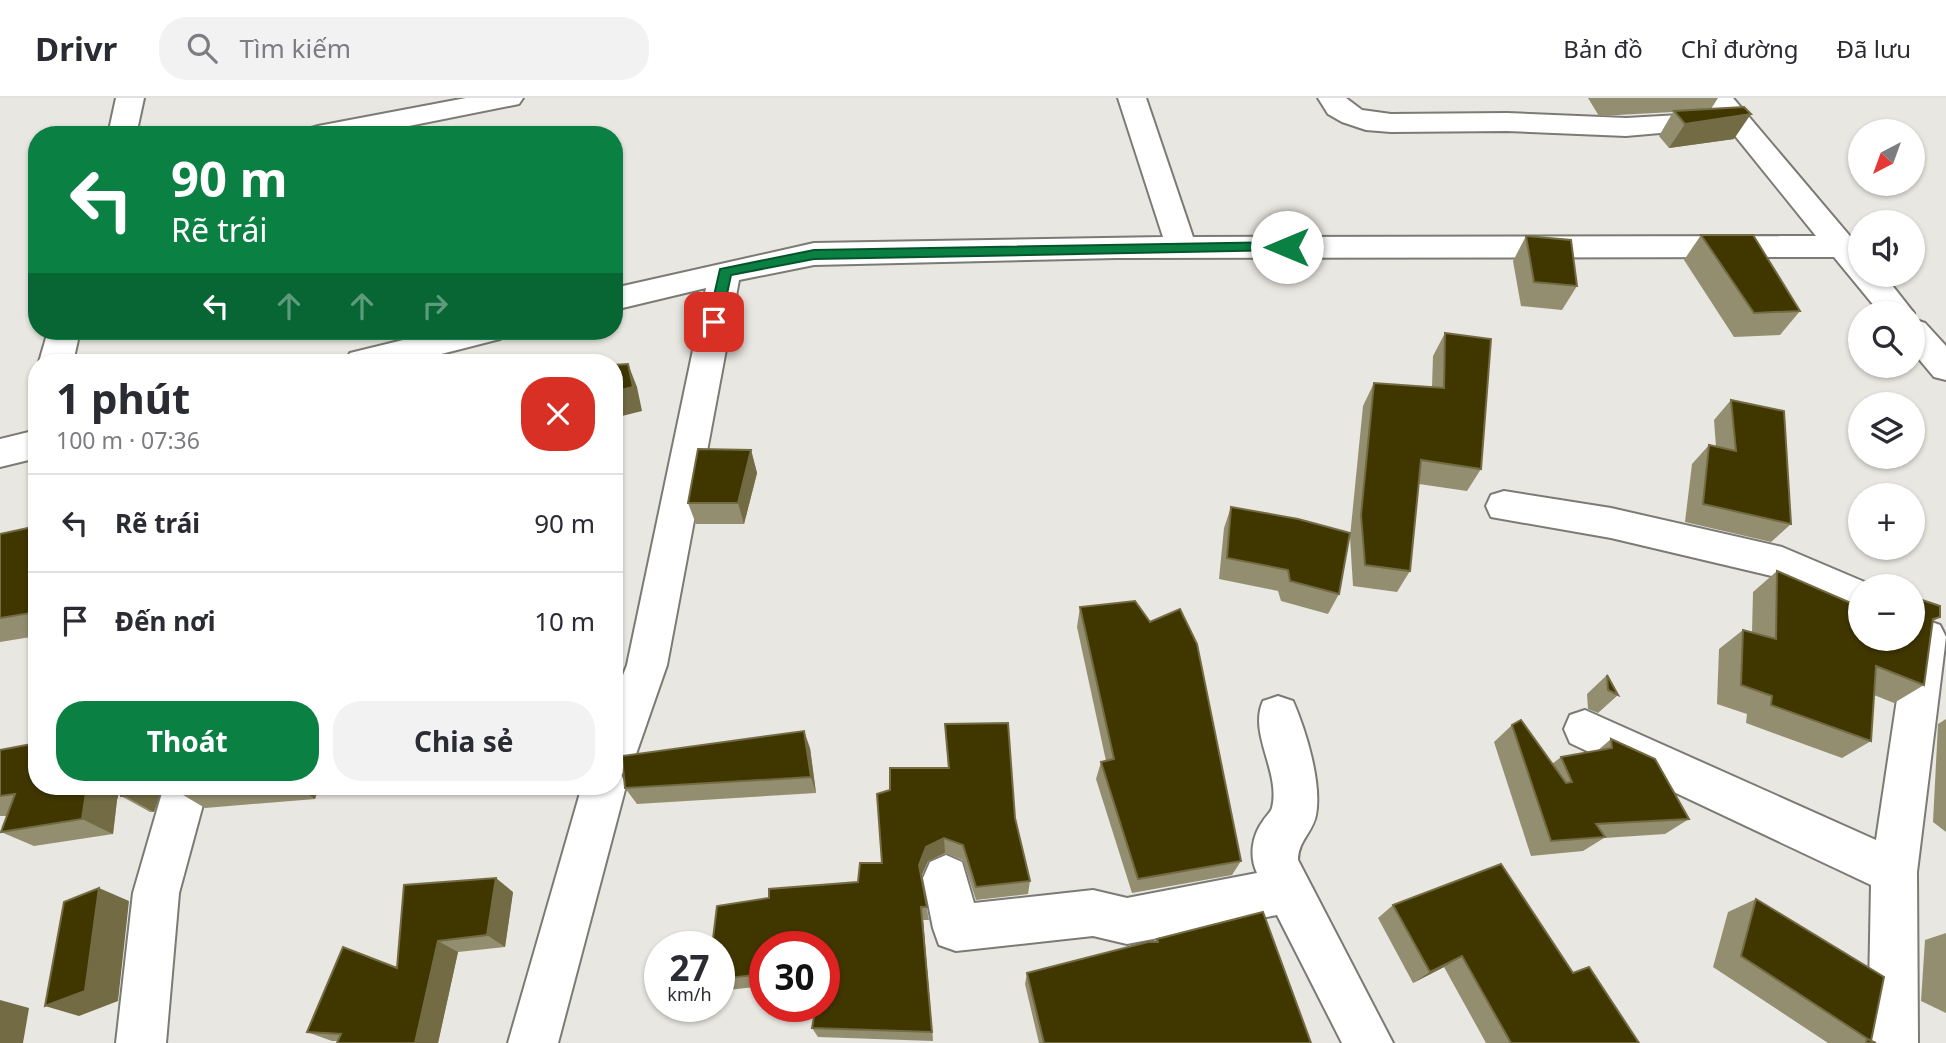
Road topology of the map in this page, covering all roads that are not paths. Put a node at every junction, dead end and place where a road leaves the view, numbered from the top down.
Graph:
1 (130, 98) edge
2 (509, 98) edge
3 (1132, 98) edge
4 (1332, 98) edge
5 (1718, 98) edge
6 (1738, 121) junction
7 (124, 126) edge
8 (364, 126) edge
9 (1181, 247) junction
10 (1848, 254) edge
11 (1848, 258) edge
12 (725, 272) junction
13 (1876, 287) edge
14 (623, 297) edge
15 (1888, 301) edge
16 (451, 340) edge
17 (1925, 344) edge
18 (395, 354) edge
19 (1946, 368) edge
20 (28, 446) edge
21 (0, 453) edge
22 (1504, 506) dead end
23 (1848, 592) edge
24 (1929, 622) edge
25 (1278, 715) dead end
26 (1585, 729) dead end
27 (623, 732) edge
28 (183, 795) edge
29 (602, 795) edge
30 (1894, 872) junction
31 (946, 878) dead end
32 (1288, 890) junction
33 (141, 1043) edge
34 (533, 1043) edge
35 (1368, 1043) edge
36 (1893, 1043) edge

1 - 7 street
2 - 8 street
3 - 9 street
4 - 6 street
5 - 6 street
6 - 10 street
9 - 11 street
9 - 12 street
12 - 14 street
12 - 27 street
13 - 15 street
16 - 18 street
17 - 19 street
20 - 21 street
22 - 23 street
24 - 30 street
25 - 32 street
26 - 30 street
28 - 33 street
29 - 34 street
30 - 36 street
31 - 32 street
32 - 35 street

